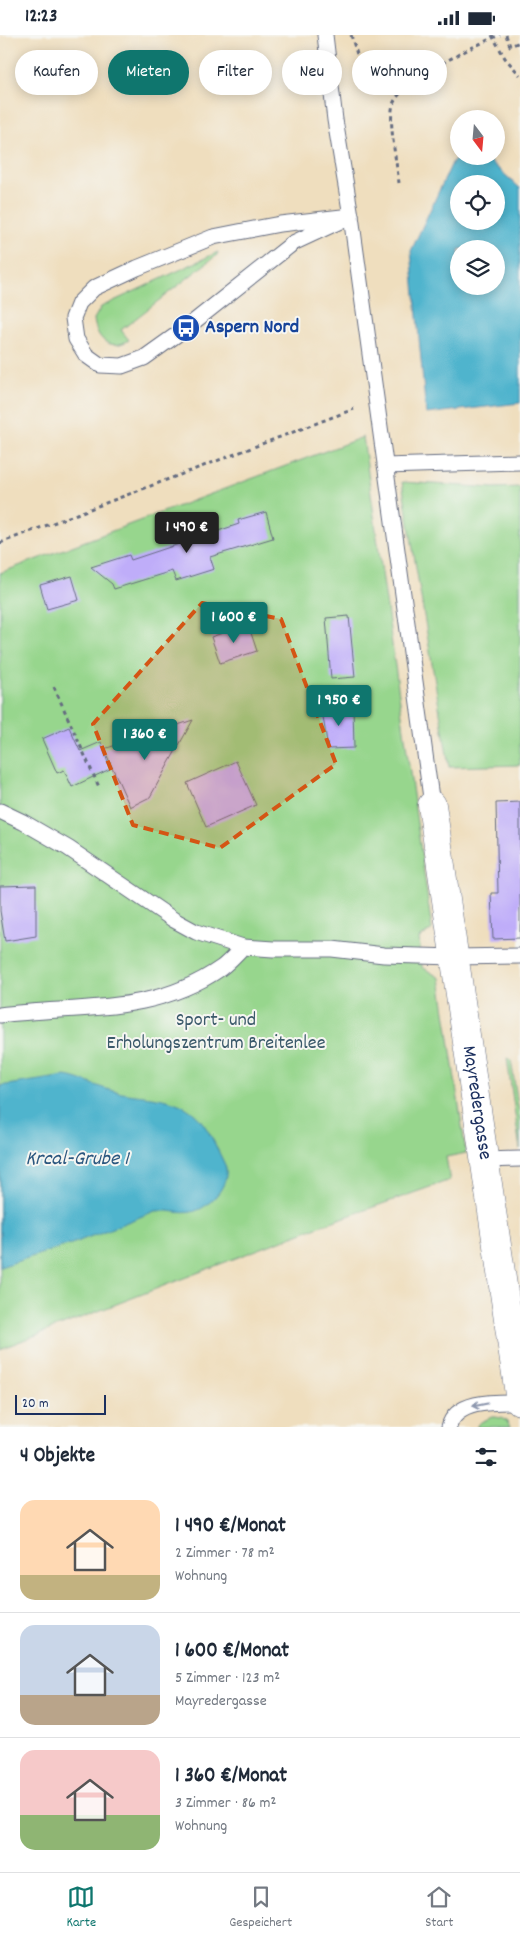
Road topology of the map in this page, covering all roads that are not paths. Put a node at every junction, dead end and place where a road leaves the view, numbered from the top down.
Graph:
1 (325, 35) edge
2 (351, 216) junction
3 (520, 463) edge
4 (385, 466) junction
5 (432, 805) joint
6 (0, 811) edge
7 (243, 947) junction
8 (520, 956) edge
9 (455, 957) junction
10 (0, 1015) edge
11 (520, 1159) edge
12 (484, 1160) junction
13 (517, 1363) edge
14 (520, 1401) edge
15 (450, 1427) edge

1 - 2 lane
2 - 2 lane
2 - 4 lane
3 - 4 lane
4 - 5 lane
5 - 9 street, Mayredergasse
6 - 7 lane
7 - 9 lane
7 - 10 lane
8 - 9 lane
9 - 12 street, Mayredergasse
11 - 12 lane
12 - 13 street, Mayredergasse
13 - 14 street, Mayredergasse
14 -> 15 lane

